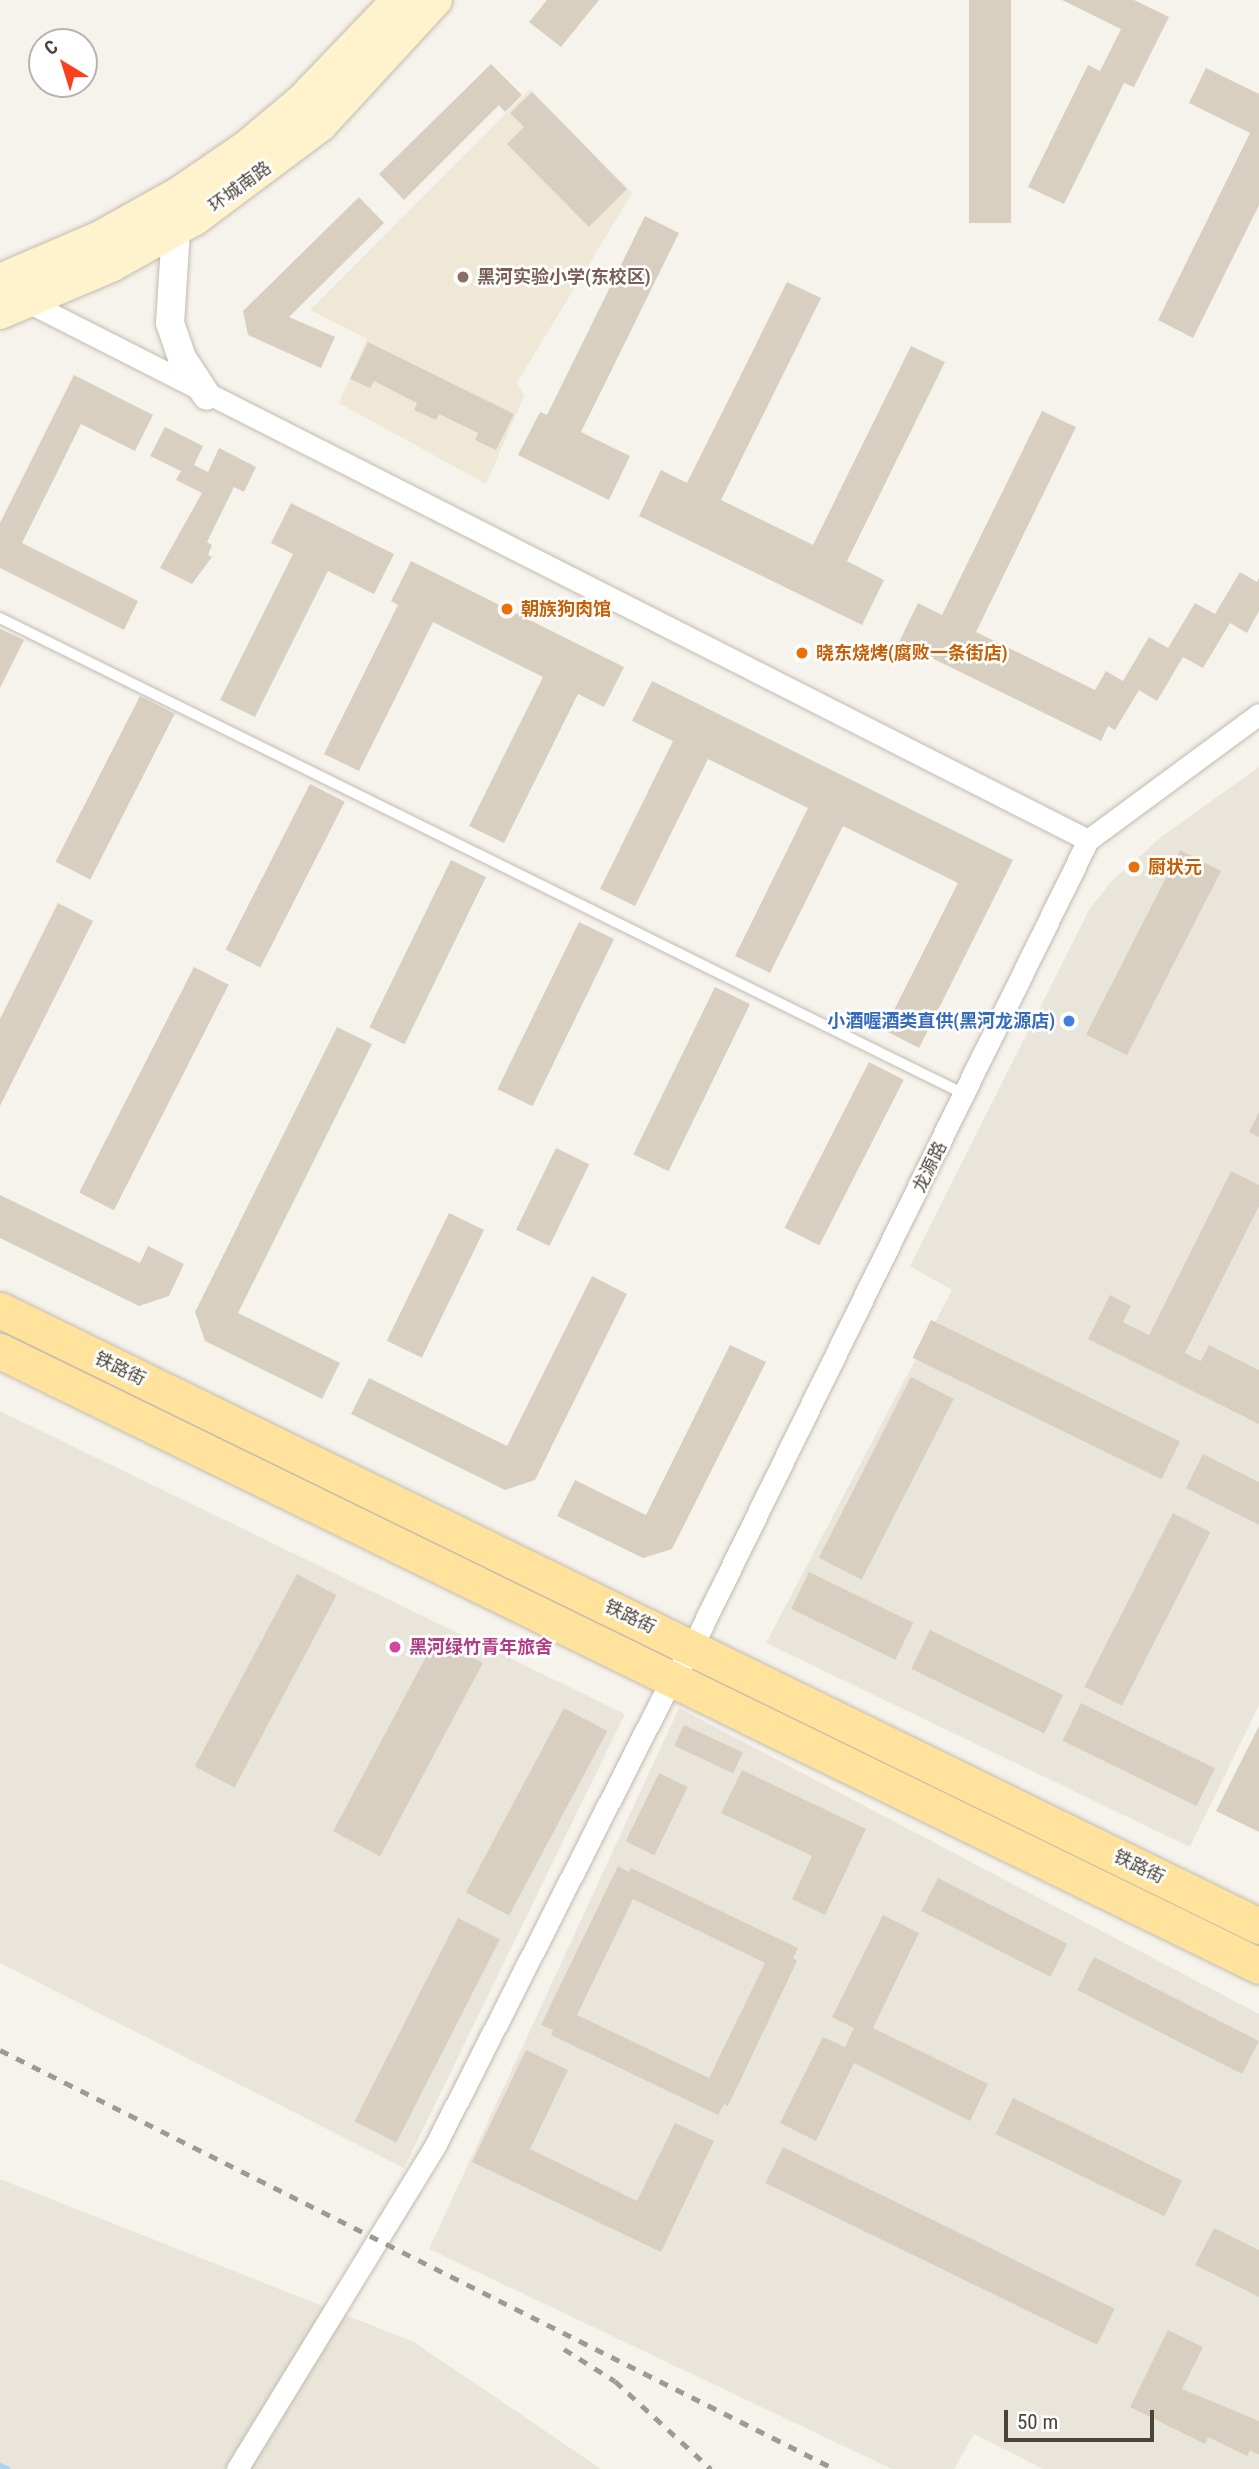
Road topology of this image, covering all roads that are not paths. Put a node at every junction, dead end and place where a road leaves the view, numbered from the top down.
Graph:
1 (398, 0) edge
2 (436, 0) edge
3 (179, 193) junction
4 (175, 231) junction
5 (0, 280) edge
6 (0, 287) edge
7 (15, 308) edge
8 (207, 396) junction
9 (0, 618) edge
10 (1259, 714) edge
11 (1088, 840) junction
12 (966, 1094) junction
13 (0, 1310) edge
14 (0, 1350) edge
15 (692, 1647) junction
16 (672, 1680) junction
17 (1259, 1926) edge
18 (1259, 1966) edge
19 (237, 2469) edge

1 - 3 main road, 环城南路
2 - 4 main road, 环城南路
3 - 4 street
3 - 5 main road, 环城南路
4 - 7 main road, 环城南路
4 - 8 street
6 - 7 street
7 - 8 street
8 - 11 street
9 - 12 lane
10 - 11 street, 龙源路
11 - 12 street, 龙源路
12 - 15 street, 龙源路
13 - 15 main road, 铁路街
14 - 16 main road, 铁路街
15 - 16 street, 龙源路
15 - 17 main road, 铁路街
16 - 18 main road, 铁路街
16 - 19 street, 龙源路

